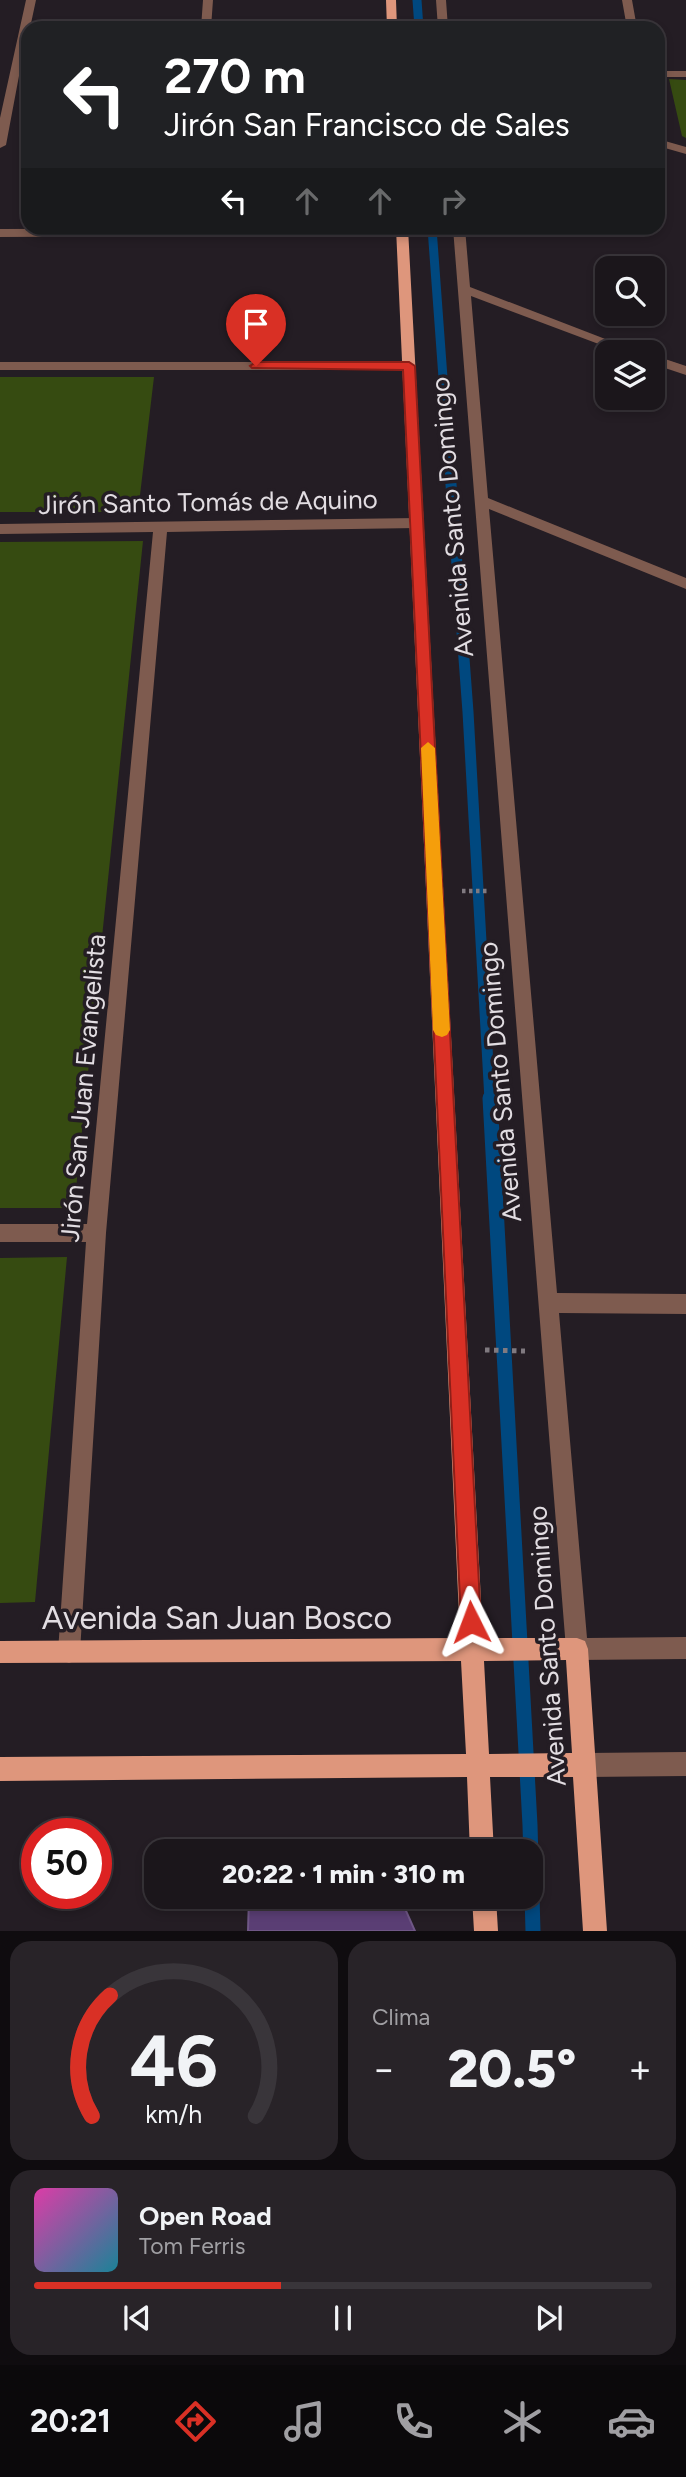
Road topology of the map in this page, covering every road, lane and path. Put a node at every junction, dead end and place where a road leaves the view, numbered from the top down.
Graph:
1 (31, 0) edge
2 (208, 0) edge
3 (391, 0) edge
4 (441, 0) edge
5 (626, 0) edge
6 (26, 21) edge
7 (206, 21) edge
8 (392, 21) edge
9 (442, 21) edge
10 (630, 21) edge
11 (21, 39) edge
12 (665, 74) edge
13 (686, 74) edge
14 (4, 104) edge
15 (665, 144) edge
16 (0, 145) edge
17 (686, 151) edge
18 (0, 233) edge
19 (21, 233) edge
20 (402, 235) edge
21 (460, 235) edge
22 (464, 289) junction
23 (601, 340) edge
24 (665, 363) edge
25 (0, 366) edge
26 (409, 366) junction
27 (686, 371) edge
28 (480, 500) junction
29 (417, 523) junction
30 (0, 529) edge
31 (160, 529) junction
32 (686, 584) edge
33 (435, 890) junction
34 (514, 892) junction
35 (0, 1233) edge
36 (96, 1233) junction
37 (549, 1303) junction
38 (686, 1304) edge
39 (457, 1350) junction
40 (554, 1352) junction
41 (686, 1648) edge
42 (472, 1649) junction
43 (578, 1649) junction
44 (0, 1652) edge
45 (69, 1652) junction
46 (686, 1764) edge
47 (586, 1765) junction
48 (478, 1766) junction
49 (0, 1769) edge
50 (481, 1839) edge
51 (485, 1909) edge
52 (486, 1931) edge
53 (595, 1931) edge

1 - 6 street
2 - 7 street
3 - 8 main road
4 - 9 street
5 - 10 street
11 - 14 street
12 - 13 street
14 - 16 street
15 - 17 street
18 - 19 street
20 - 26 main road, Avenida Santo Domingo
21 - 22 street, Avenida Santo Domingo
22 - 23 street
22 - 28 street, Avenida Santo Domingo
24 - 27 street
25 - 26 street
26 - 29 main road, Avenida Santo Domingo
28 - 32 street
28 - 34 street, Avenida Santo Domingo
29 - 31 street, Jirón Santo Tomás de Aquino
29 - 33 main road, Avenida Santo Domingo
30 - 31 street, Jirón Santo Tomás de Aquino
31 - 36 street, Jirón San Juan Evangelista
33 - 34 path
33 - 39 main road, Avenida Santo Domingo
34 - 37 street, Avenida Santo Domingo
35 - 36 street
36 - 45 street, Jirón San Juan Evangelista
37 - 38 street
37 - 40 street, Avenida Santo Domingo
39 - 40 path
39 - 42 main road, Avenida Santo Domingo
40 - 43 street, Avenida Santo Domingo
41 - 43 street, Avenida San Juan Bosco
42 - 43 main road, Avenida San Juan Bosco
42 - 45 main road, Avenida San Juan Bosco
42 - 48 main road, Avenida Santo Domingo
43 - 47 main road, Avenida Santo Domingo
44 - 45 main road, Avenida San Juan Bosco
46 - 47 street
47 - 48 main road
47 - 53 main road, Avenida Santo Domingo
48 - 49 main road
48 - 50 main road, Avenida Santo Domingo
51 - 52 main road

